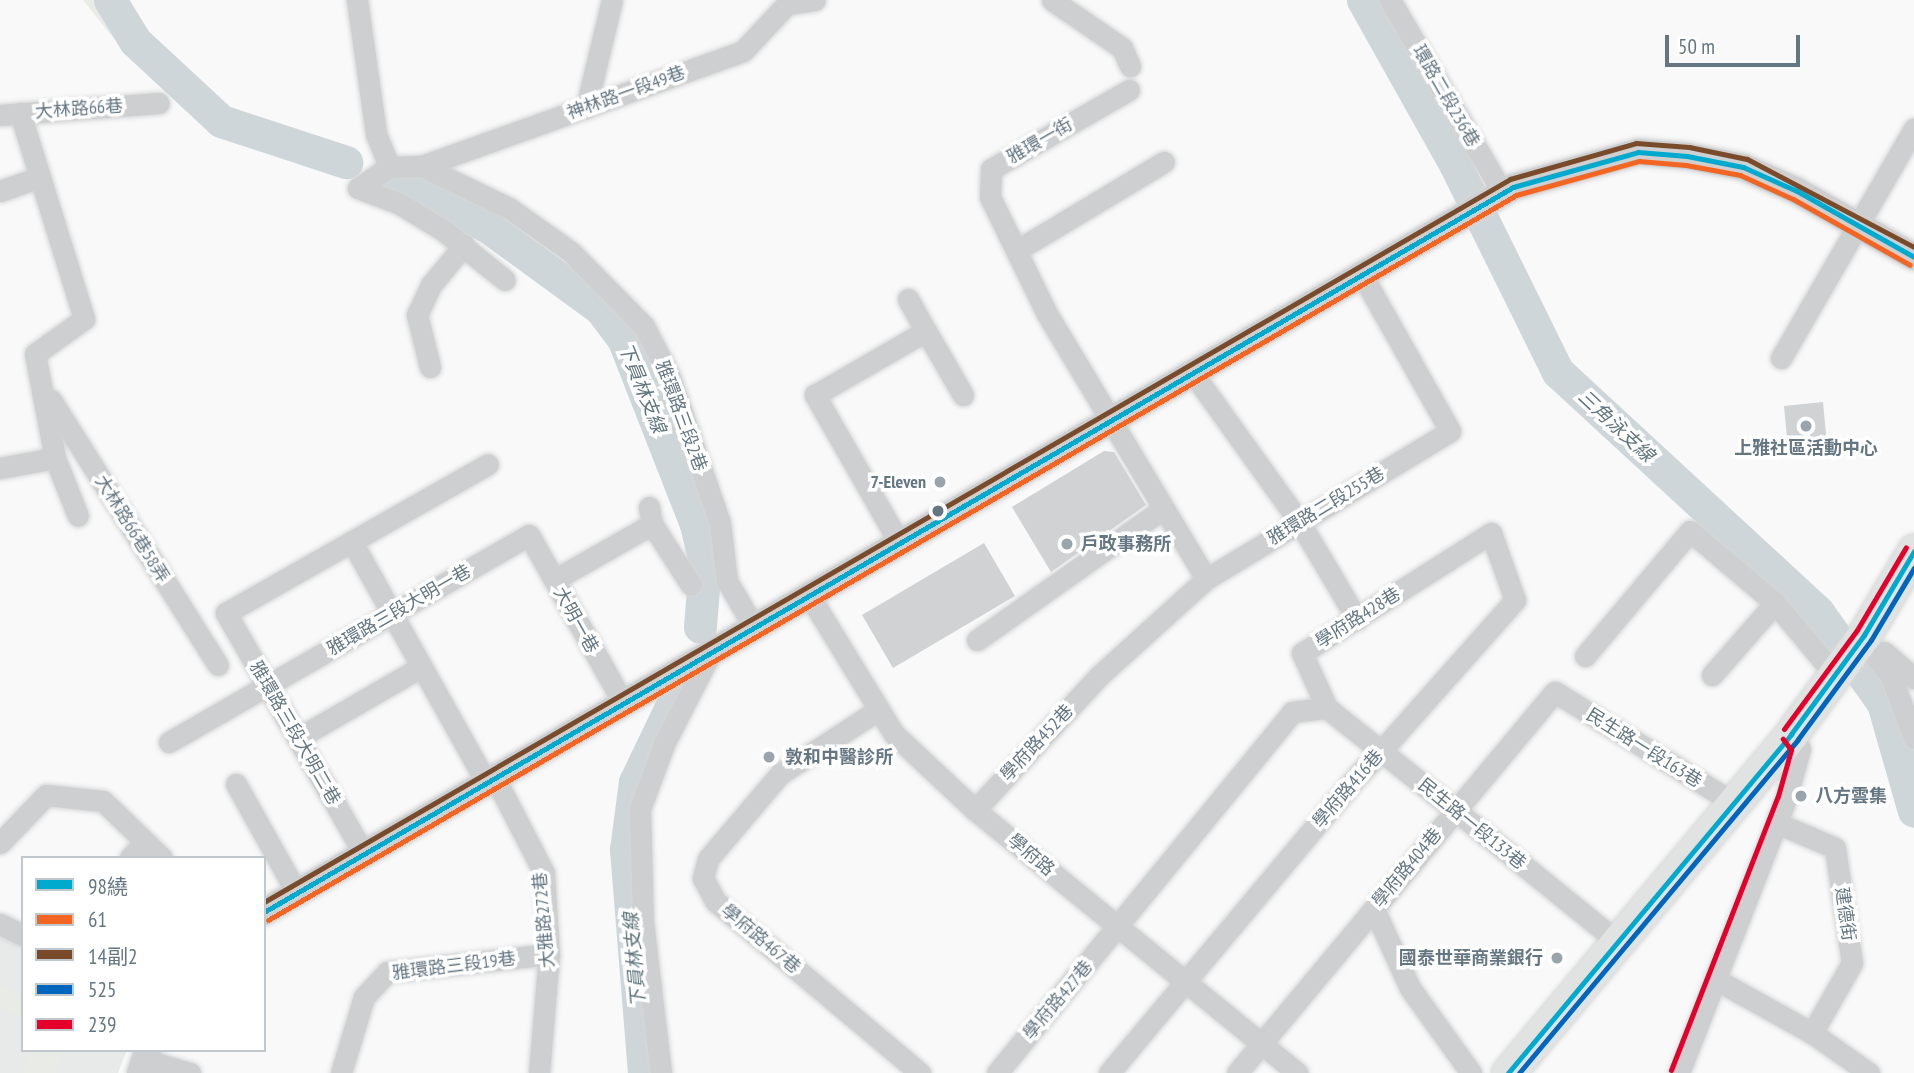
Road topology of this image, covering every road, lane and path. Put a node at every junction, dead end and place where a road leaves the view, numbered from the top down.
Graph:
1 (357, 0) edge
2 (612, 0) edge
3 (815, 0) edge
4 (1052, 0) edge
5 (1390, 0) edge
6 (787, 2) edge
7 (1130, 66) dead end
8 (1129, 90) dead end
9 (159, 103) dead end
10 (586, 107) junction
11 (10, 114) edge
12 (1914, 129) edge
13 (1164, 162) dead end
14 (422, 166) junction
15 (389, 167) junction
16 (40, 177) junction
17 (0, 191) edge
18 (1498, 194) junction
19 (1857, 225) junction
20 (464, 245) junction
21 (1019, 248) junction
22 (1914, 257) edge
23 (1361, 273) junction
24 (505, 279) dead end
25 (908, 299) dead end
26 (926, 331) junction
27 (1781, 358) dead end
28 (430, 368) dead end
29 (1192, 372) junction
30 (47, 394) junction
31 (963, 395) dead end
32 (1109, 421) junction
33 (55, 457) junction
34 (488, 464) dead end
35 (0, 468) edge
36 (1163, 509) junction
37 (78, 516) dead end
38 (1300, 523) junction
39 (529, 535) joint
40 (352, 542) junction
41 (900, 544) junction
42 (1914, 551) edge
43 (1206, 579) junction
44 (554, 580) junction
45 (691, 585) dead end
46 (810, 597) junction
47 (1515, 600) joint
48 (1775, 603) junction
49 (392, 614) junction
50 (1357, 619) junction
51 (755, 629) junction
52 (1862, 637) junction
53 (978, 640) dead end
54 (709, 656) junction
55 (1585, 656) dead end
56 (218, 665) dead end
57 (421, 667) junction
58 (1712, 675) dead end
59 (1835, 675) junction
60 (1914, 678) edge
61 (268, 685) junction
62 (1555, 692) joint
63 (634, 698) junction
64 (1326, 708) junction
65 (878, 710) junction
66 (1791, 734) junction
67 (298, 738) junction
68 (1914, 738) edge
69 (169, 742) dead end
70 (1381, 751) junction
71 (491, 781) junction
72 (236, 784) dead end
73 (1734, 803) junction
74 (975, 810) junction
75 (1455, 810) junction
76 (1777, 823) junction
77 (145, 842) junction
78 (0, 843) edge
79 (364, 854) junction
80 (132, 856) edge
81 (160, 856) edge
82 (297, 893) junction
83 (1374, 909) junction
84 (266, 911) edge
85 (0, 924) edge
86 (1118, 928) junction
87 (21, 933) edge
88 (1618, 942) junction
89 (550, 954) junction
90 (1715, 979) junction
91 (1185, 982) junction
92 (1812, 1033) junction
93 (1261, 1045) junction
94 (145, 1061) edge
95 (190, 1073) edge
96 (341, 1073) edge
97 (539, 1073) edge
98 (661, 1073) edge
99 (920, 1073) edge
100 (997, 1073) edge
101 (1110, 1073) edge
102 (1237, 1073) edge
103 (1297, 1073) edge
104 (1471, 1073) edge
105 (1508, 1073) edge
106 (1679, 1073) edge
107 (1869, 1073) edge

1 - 15 street
2 - 10 street
3 - 6 street, 神林路一段49巷
4 - 7 street
5 - 18 street, 環路二段236巷
6 - 10 street, 神林路一段49巷
8 - 21 street, 雅環一街
9 - 11 street, 大林路66巷
10 - 14 street, 神林路一段49巷
11 - 16 street, 大林路66巷58弄
12 - 19 street
13 - 21 street
14 - 15 street, 雅環路三段2巷
14 - 51 street, 雅環路三段2巷
15 - 20 street
16 - 17 street
16 - 30 street, 大林路66巷58弄
18 - 19 street
18 - 23 street
19 - 22 street
19 - 27 street
20 - 24 street
20 - 28 street
21 - 32 street, 雅環一街
23 - 29 street
23 - 38 street, 雅環路二段255巷
25 - 26 street
26 - 31 street
26 - 41 street
29 - 32 street
29 - 38 street
30 - 33 street, 大林路66巷58弄
30 - 56 street, 大林路66巷58弄
32 - 36 street
32 - 41 street
33 - 35 street
33 - 37 street, 大林路66巷58弄
34 - 40 street
36 - 43 street
36 - 53 street
38 - 43 street, 雅環路二段255巷
38 - 50 street
39 - 44 street, 大明一巷
39 - 49 street, 雅環路三段大明一巷
40 - 49 street
40 - 61 street, 雅環路三段大明二巷
41 - 46 street
42 - 52 main road
43 - 74 street, 學府路452巷
44 - 45 street
44 - 63 street, 大明一巷
46 - 51 street
46 - 65 street, 學府路
47 - 50 street, 學府路428巷
47 - 70 street, 學府路416巷
48 - 55 street
48 - 58 street
48 - 59 street
49 - 57 street
49 - 61 street, 雅環路三段大明一巷
50 - 64 street, 學府路428巷
51 - 54 street
52 - 59 main road
52 - 60 street
52 - 68 street
54 - 63 street
54 - 98 street
57 - 67 street
57 - 71 street
59 - 66 main road
61 - 67 street, 雅環路三段大明二巷
61 - 69 street, 雅環路三段大明一巷
62 - 73 street, 民生路一段163巷
62 - 75 street, 學府路404巷
63 - 71 street
64 - 70 street, 民生路一段133巷
64 - 86 street
65 - 74 street, 學府路
65 - 99 street, 學府路467巷
66 - 73 main road
66 - 76 street
67 - 79 street, 雅環路三段大明二巷
70 - 75 street, 民生路一段133巷
70 - 91 street, 學府路416巷
71 - 79 street
71 - 89 street, 大雅路272巷
72 - 82 street
73 - 88 main road
74 - 86 street, 學府路
75 - 83 street, 學府路404巷
75 - 88 street, 民生路一段133巷
76 - 90 street
76 - 92 street, 建德街
77 - 78 street
77 - 80 street
77 - 81 street
79 - 82 street
82 - 84 street
83 - 93 street, 學府路404巷
83 - 104 street
85 - 87 street
86 - 91 street, 學府路
86 - 100 street, 學府路427巷
88 - 105 main road
89 - 96 street, 雅環路三段19巷
89 - 97 street, 大雅路272巷
90 - 92 street
90 - 106 street
91 - 93 street, 學府路
91 - 101 street, 學府路416巷
92 - 107 street
93 - 102 street, 學府路404巷
93 - 103 street, 學府路
94 - 95 street

